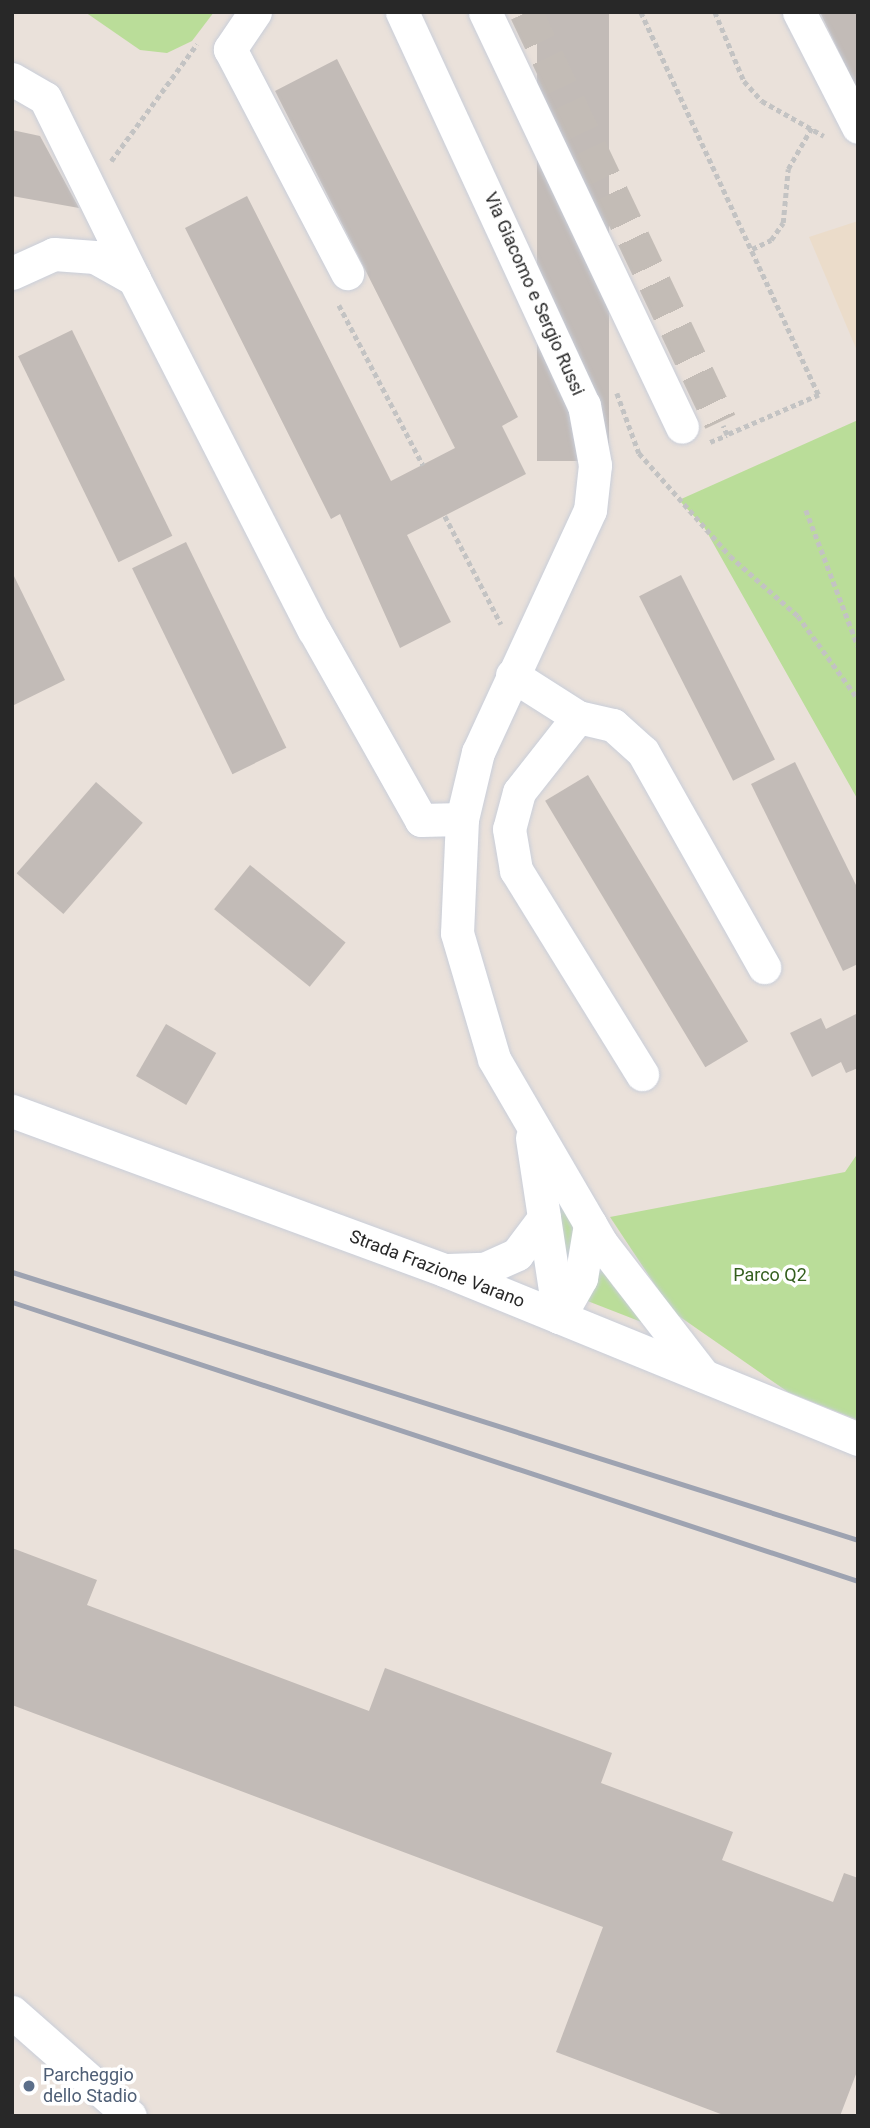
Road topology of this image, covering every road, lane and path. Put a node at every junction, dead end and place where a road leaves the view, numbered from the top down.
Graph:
1 (255, 12) edge
2 (402, 12) edge
3 (485, 12) edge
4 (641, 12) edge
5 (715, 12) edge
6 (799, 12) edge
7 (206, 31) dead end
8 (12, 79) edge
9 (812, 127) junction
10 (844, 135) edge
11 (90, 188) junction
12 (752, 249) junction
13 (12, 273) edge
14 (347, 273) dead end
15 (134, 279) junction
16 (615, 390) dead end
17 (723, 426) dead end
18 (682, 427) dead end
19 (806, 510) dead end
20 (445, 516) dead end
21 (858, 646) edge
22 (515, 666) junction
23 (858, 699) edge
24 (578, 717) junction
25 (462, 819) junction
26 (764, 967) dead end
27 (642, 1074) dead end
28 (12, 1111) edge
29 (530, 1122) junction
30 (544, 1218) junction
31 (590, 1224) junction
32 (444, 1270) junction
33 (559, 1317) junction
34 (703, 1375) junction
35 (858, 1439) edge
36 (12, 2012) edge
37 (130, 2116) edge

1 - 14 street
2 - 22 street, Via Giacomo e Sergio Russi
3 - 18 street
4 - 12 path
5 - 9 path
6 - 10 street
7 - 11 path
8 - 11 street
9 - 10 path
9 - 12 path
11 - 15 street
12 - 17 path
13 - 15 street
15 - 25 street
16 - 23 path
19 - 21 path
20 - 22 path
22 - 24 street
22 - 25 street, Via Giacomo e Sergio Russi
24 - 26 street
24 - 27 street
25 - 29 street, Via Giacomo e Sergio Russi
28 - 32 street, Strada Frazione Varano
29 - 30 street, Via Giacomo e Sergio Russi
29 - 31 street, Via Giacomo e Sergio Russi
30 - 32 street
30 - 33 street, Via Giacomo e Sergio Russi
31 - 33 street
31 - 34 street, Via Giacomo e Sergio Russi
32 - 33 street, Strada Frazione Varano
33 - 34 street, Strada Frazione Varano
34 - 35 street, Strada Frazione Varano
36 - 37 street

